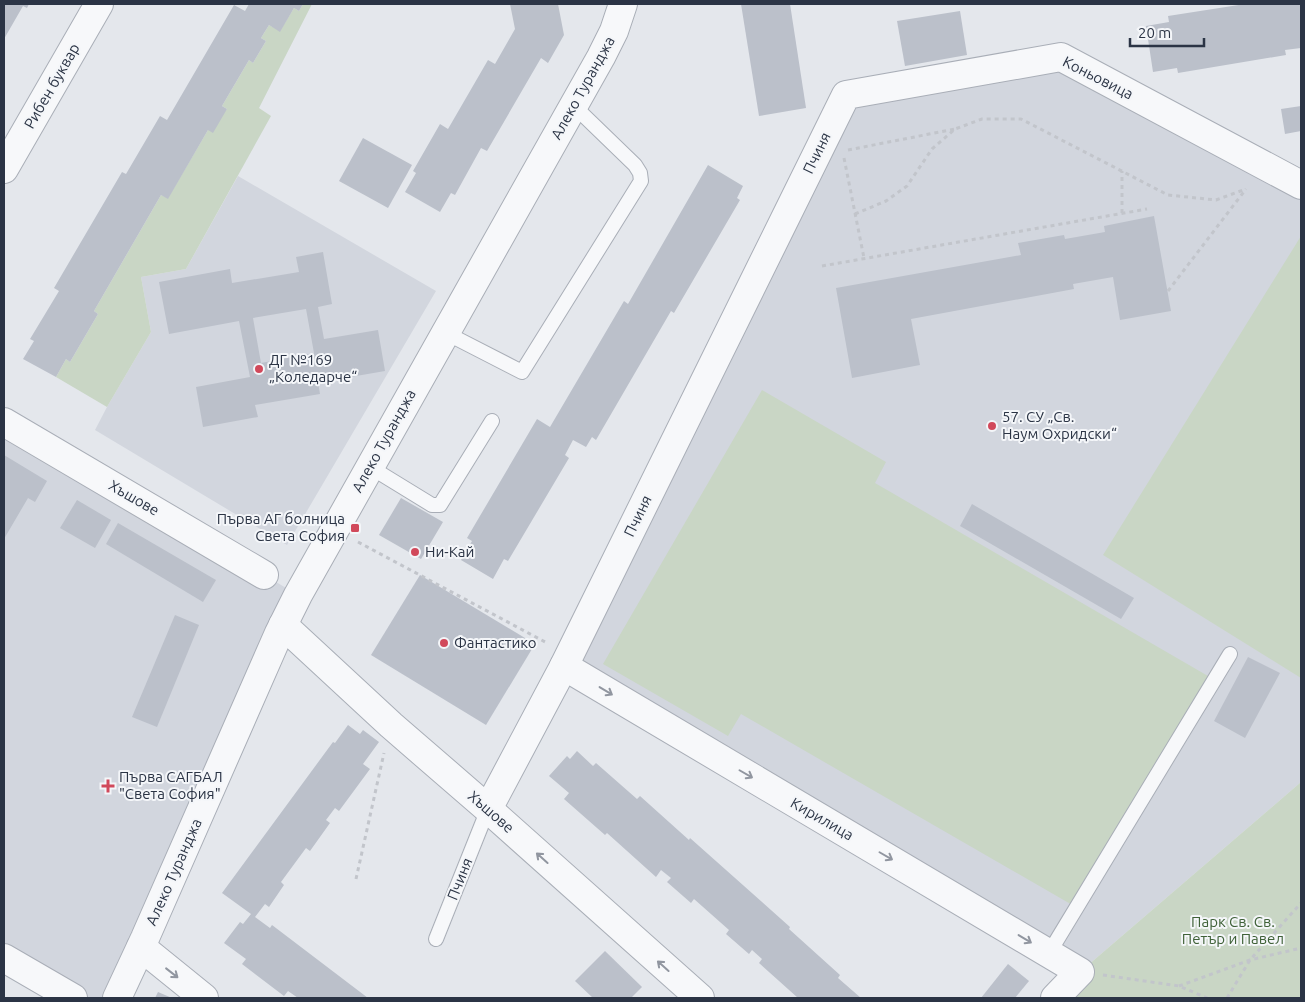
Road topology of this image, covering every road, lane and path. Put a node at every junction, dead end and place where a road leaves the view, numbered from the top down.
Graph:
1 (99, 4) edge
2 (623, 4) edge
3 (846, 95) joint
4 (574, 106) junction
5 (955, 129) junction
6 (4, 169) edge
7 (1122, 171) junction
8 (1301, 185) edge
9 (1147, 209) dead end
10 (1122, 213) junction
11 (855, 214) junction
12 (864, 258) junction
13 (822, 266) dead end
14 (1168, 291) dead end
15 (446, 333) junction
16 (492, 421) dead end
17 (4, 422) edge
18 (370, 467) junction
19 (335, 529) junction
20 (264, 575) dead end
21 (283, 625) junction
22 (1230, 654) dead end
23 (567, 661) junction
24 (391, 725) junction
25 (488, 810) junction
26 (356, 879) dead end
27 (1301, 903) edge
28 (436, 939) dead end
29 (140, 948) junction
30 (1301, 948) edge
31 (1049, 953) junction
32 (4, 958) edge
33 (1250, 960) junction
34 (1080, 972) junction
35 (1179, 986) junction
36 (73, 998) edge
37 (117, 998) edge
38 (204, 998) edge
39 (700, 998) edge
40 (1055, 998) edge
41 (1207, 998) edge
42 (1227, 998) edge

1 - 6 street, Рибен буквар
2 - 4 street, Алеко Туранджа
3 - 8 street, Коньовица
3 - 23 street, Пчиня
4 - 15 street, Алеко Туранджа
4 - 15 lane
5 - 7 path
5 - 11 path
5 - 11 path
7 - 10 path
7 - 14 path
9 - 10 path
10 - 12 path
11 - 12 path
12 - 13 path
15 - 18 street, Алеко Туранджа
16 - 18 lane
17 - 20 street, Хъшове
18 - 19 street, Алеко Туранджа
19 - 21 street, Алеко Туранджа
19 - 23 path
21 - 24 street, Хъшове
21 - 29 street, Алеко Туранджа
22 - 31 lane
23 - 25 street, Пчиня
23 -> 31 street, Кирилица
24 - 25 street, Хъшове
24 - 26 path
25 - 28 lane, Пчиня
39 -> 25 street, Хъшове
27 - 33 path
29 - 37 street, Алеко Туранджа
29 -> 38 street
30 - 33 path
31 - 34 street, Кирилица
32 - 36 street
33 - 35 path
33 - 42 path
34 - 35 path
34 - 40 street
35 - 41 path

